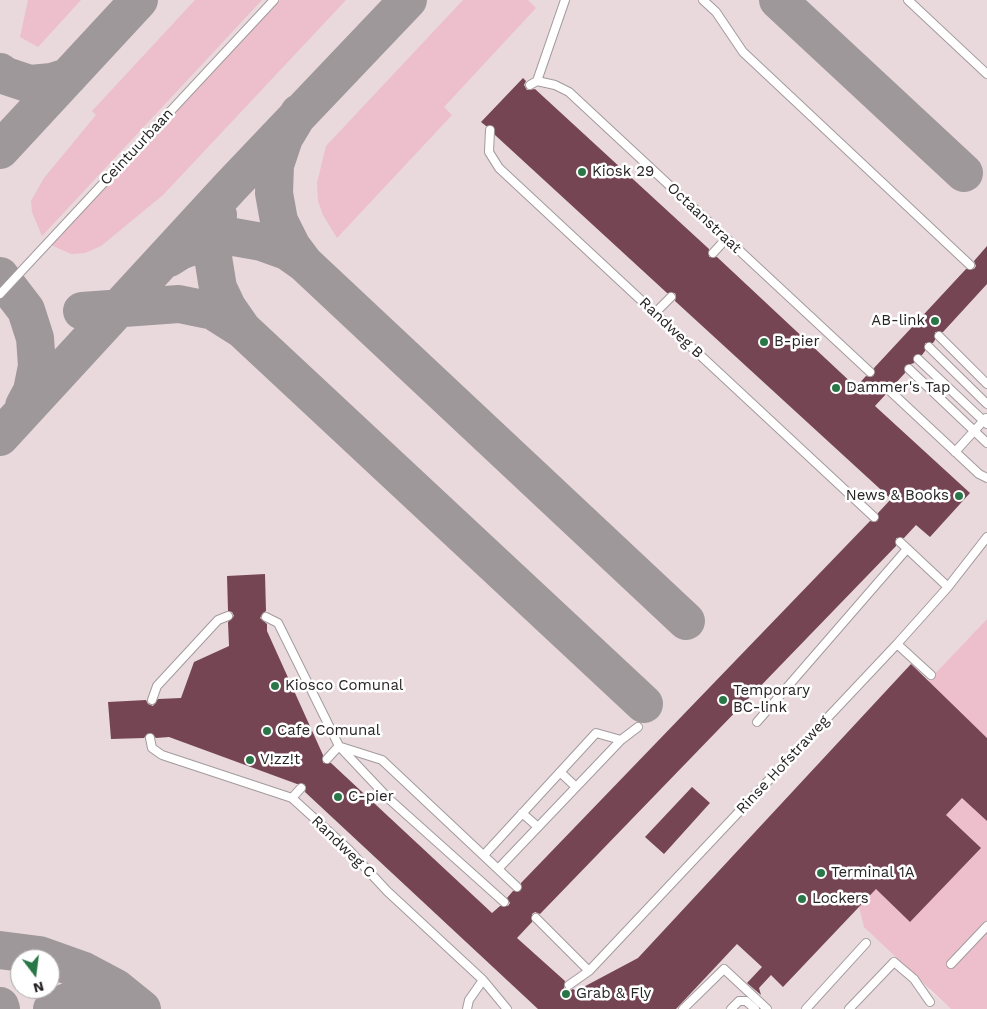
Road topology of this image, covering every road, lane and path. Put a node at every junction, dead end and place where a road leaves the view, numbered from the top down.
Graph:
1 (274, 0) edge
2 (564, 0) edge
3 (703, 0) edge
4 (908, 0) edge
5 (987, 74) edge
6 (490, 130) dead end
7 (726, 239) junction
8 (713, 253) dead end
9 (970, 265) dead end
10 (0, 294) edge
11 (671, 297) dead end
12 (655, 313) junction
13 (939, 336) dead end
14 (929, 347) dead end
15 (918, 359) dead end
16 (909, 369) dead end
17 (870, 372) dead end
18 (987, 384) edge
19 (889, 390) dead end
20 (987, 404) edge
21 (986, 420) edge
22 (974, 431) junction
23 (987, 443) edge
24 (955, 452) junction
25 (987, 478) edge
26 (874, 517) dead end
27 (987, 537) edge
28 (900, 542) dead end
29 (907, 549) junction
30 (948, 588) junction
31 (228, 616) dead end
32 (266, 618) dead end
33 (897, 644) junction
34 (931, 675) dead end
35 (152, 700) dead end
36 (757, 722) dead end
37 (638, 726) dead end
38 (150, 738) dead end
39 (621, 740) junction
40 (339, 746) junction
41 (327, 759) dead end
42 (560, 772) junction
43 (576, 787) junction
44 (301, 788) dead end
45 (292, 798) junction
46 (522, 813) junction
47 (538, 828) junction
48 (484, 855) junction
49 (498, 869) junction
50 (518, 887) dead end
51 (504, 902) dead end
52 (536, 918) dead end
53 (987, 926) edge
54 (866, 943) dead end
55 (951, 964) dead end
56 (589, 971) junction
57 (483, 980) junction
58 (569, 985) dead end
59 (930, 1002) dead end
60 (467, 1009) edge
61 (507, 1009) edge
62 (683, 1009) edge
63 (731, 1009) edge
64 (755, 1009) edge
65 (766, 1009) edge
66 (806, 1009) edge
67 (849, 1009) edge

1 - 10 lane, Ceintuurbaan
2 - 7 lane, Octaanstraat
3 - 9 lane
4 - 5 lane
6 - 12 lane, Randweg B
7 - 8 lane
7 - 17 lane, Octaanstraat
11 - 12 lane
12 - 26 lane, Randweg B
13 - 18 lane
14 - 20 lane
15 - 21 lane
16 - 22 lane
19 - 24 lane
21 - 22 lane
22 - 23 lane
22 - 24 lane
24 - 25 lane
27 - 30 lane, Rinse Hofstraweg
28 - 29 lane
29 - 30 lane
29 - 36 lane
30 - 33 lane, Rinse Hofstraweg
31 - 35 lane
32 - 40 lane
33 - 34 lane
33 - 56 lane, Rinse Hofstraweg
37 - 39 lane
38 - 45 lane, Randweg C
39 - 42 lane
39 - 43 lane
40 - 41 lane
40 - 48 lane
40 - 51 lane
42 - 43 lane
42 - 46 lane
43 - 47 lane
44 - 45 lane
45 - 57 lane, Randweg C
46 - 47 lane
46 - 48 lane
47 - 49 lane
48 - 49 lane
49 - 50 lane
52 - 56 lane
53 - 55 lane
54 - 66 lane
56 - 58 lane, Rinse Hofstraweg
57 - 60 lane
57 - 61 lane, Randweg C
59 - 67 lane
62 - 65 lane
63 - 64 lane

